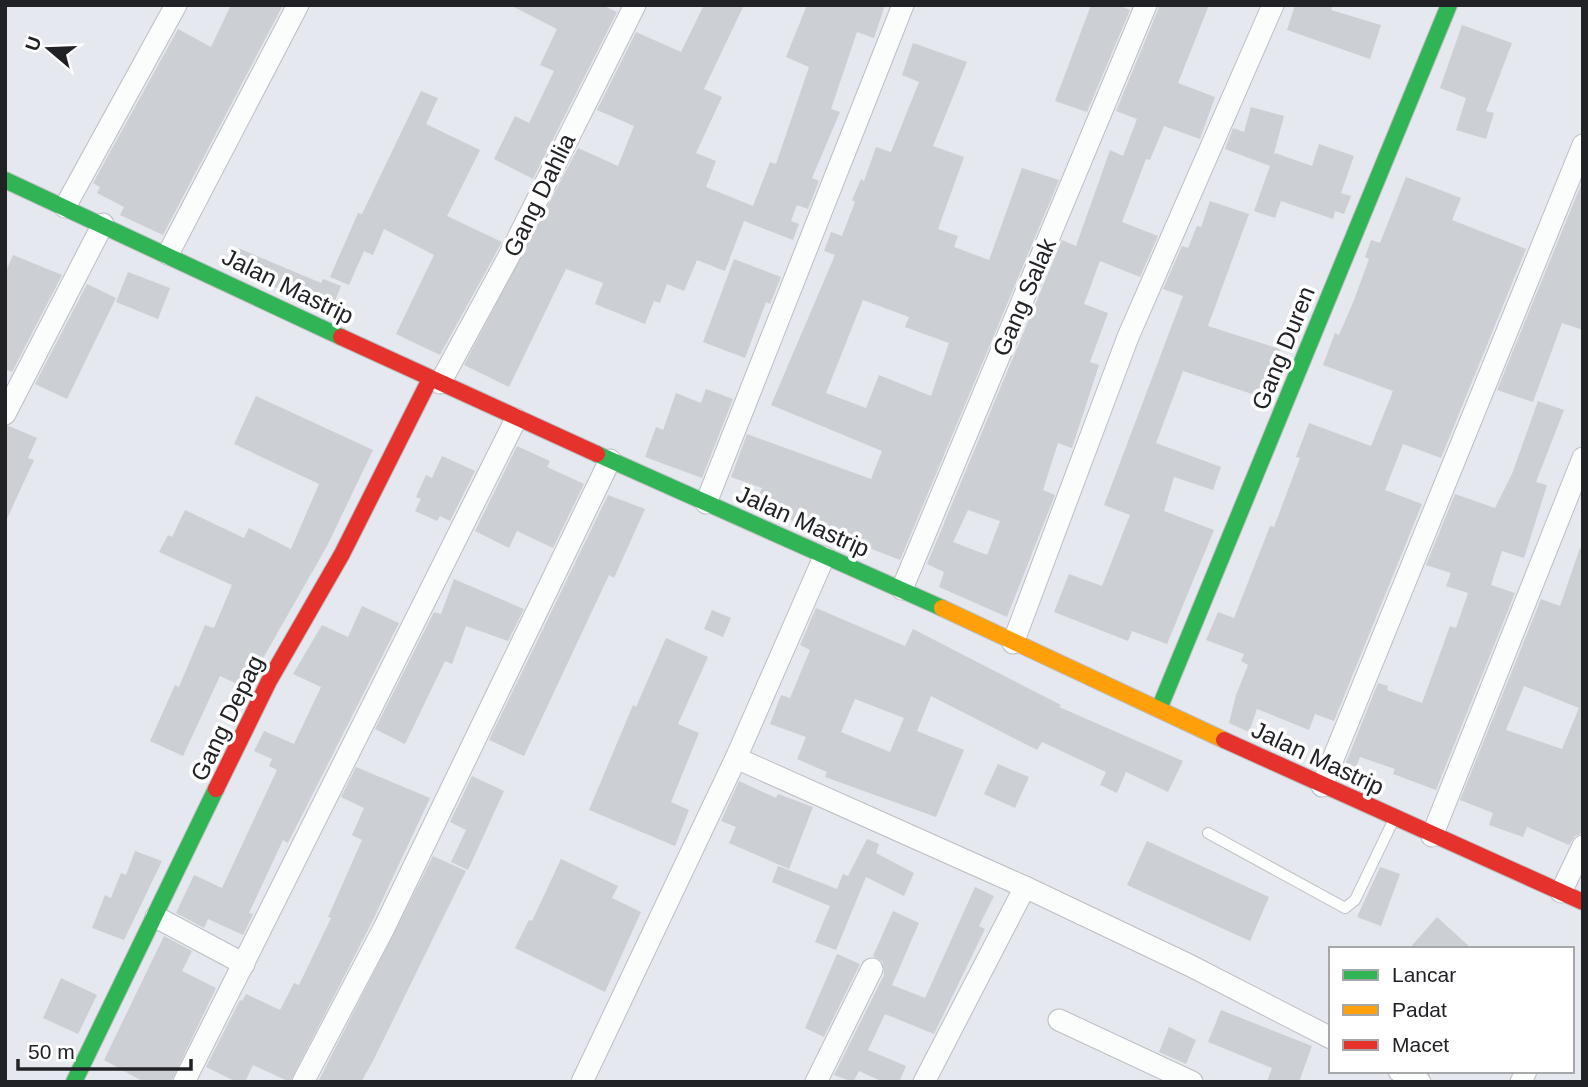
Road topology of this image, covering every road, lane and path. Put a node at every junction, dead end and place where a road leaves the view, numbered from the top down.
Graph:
1 (176, 5) edge
2 (298, 5) edge
3 (635, 5) edge
4 (904, 5) edge
5 (1146, 5) edge
6 (1273, 5) edge
7 (1449, 5) edge
8 (1583, 145) edge
9 (5, 180) edge
10 (65, 207) junction
11 (103, 224) junction
12 (168, 254) junction
13 (435, 381) junction
14 (5, 414) edge
15 (516, 419) junction
16 (1583, 458) edge
17 (610, 460) junction
18 (706, 503) junction
19 (824, 557) junction
20 (902, 589) junction
21 (1013, 643) junction
22 (1159, 709) junction
23 (736, 758) junction
24 (1322, 786) junction
25 (1394, 819) junction
26 (1208, 833) dead end
27 (1432, 835) junction
28 (1583, 846) edge
29 (1025, 887) junction
30 (1561, 892) junction
31 (1583, 902) edge
32 (156, 918) junction
33 (244, 964) junction
34 (872, 970) dead end
35 (1059, 1020) dead end
36 (1329, 1037) edge
37 (1403, 1073) edge
38 (74, 1082) edge
39 (184, 1082) edge
40 (303, 1082) edge
41 (582, 1082) edge
42 (816, 1082) edge
43 (923, 1082) edge
44 (1192, 1082) edge
45 (1420, 1082) edge

1 - 10 street
2 - 12 street
3 - 13 street, Gang Dahlia
4 - 18 street
5 - 20 street, Gang Salak
6 - 21 street
7 - 22 main road, Gang Duren
8 - 24 street
9 - 10 main road, Jalan Mastrip
10 - 11 main road, Jalan Mastrip
11 - 12 main road, Jalan Mastrip
11 - 14 street
12 - 13 main road, Jalan Mastrip
13 - 15 main road, Jalan Mastrip
13 - 32 main road, Gang Depag
15 - 17 main road, Jalan Mastrip
15 - 33 street
16 - 27 street
17 - 18 main road, Jalan Mastrip
17 - 40 street
18 - 19 main road, Jalan Mastrip
19 - 20 main road, Jalan Mastrip
19 - 23 street
20 - 21 main road, Jalan Mastrip
21 - 22 main road, Jalan Mastrip
22 - 24 main road, Jalan Mastrip
23 - 29 street
23 - 41 street
24 - 25 main road, Jalan Mastrip
25 - 26 lane
25 - 27 main road, Jalan Mastrip
27 - 30 main road, Jalan Mastrip
28 - 30 street
29 - 36 street
29 - 43 street
30 - 31 main road, Jalan Mastrip
32 - 33 street
32 - 38 main road, Gang Depag
33 - 39 street
34 - 42 street
35 - 44 street
37 - 45 street

